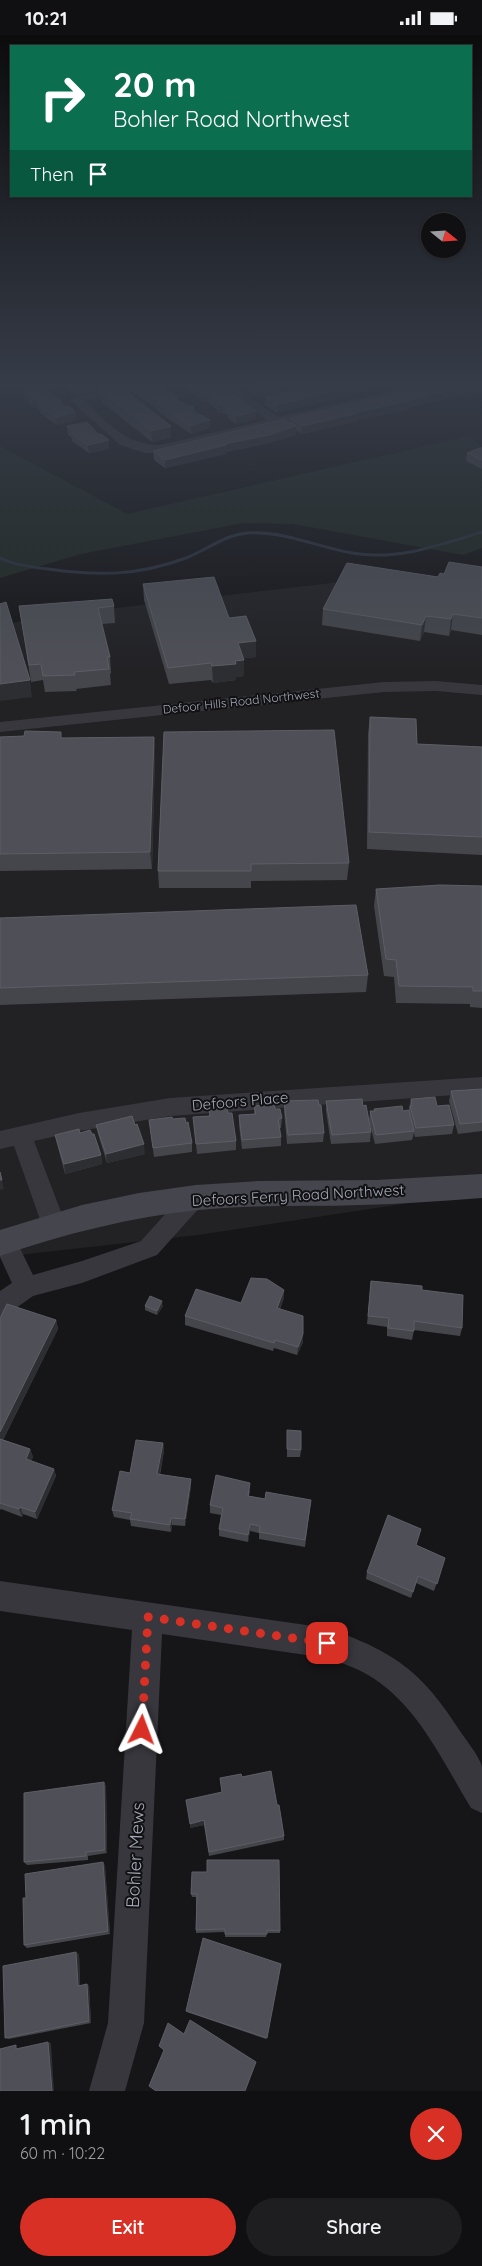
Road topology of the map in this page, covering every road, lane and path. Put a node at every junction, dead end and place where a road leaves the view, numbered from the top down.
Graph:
1 (482, 690) edge
2 (0, 727) edge
3 (482, 1085) edge
4 (11, 1137) edge
5 (482, 1186) edge
6 (193, 1199) junction
7 (54, 1225) junction
8 (2, 1242) edge
9 (26, 1287) junction
10 (0, 1305) edge
11 (0, 1597) edge
12 (148, 1617) junction
13 (482, 1797) edge
14 (107, 2091) edge

1 - 2 street, Defoor Hills Road Northwest
3 - 4 street, Defoors Place
4 - 7 street
5 - 6 street, Defoors Ferry Road Northwest
6 - 7 street, Defoors Ferry Road Northwest
6 - 9 street
7 - 8 street, Defoors Ferry Road Northwest
8 - 9 street
9 - 10 street
11 - 12 street
12 - 13 street
12 - 14 street, Bohler Mews

